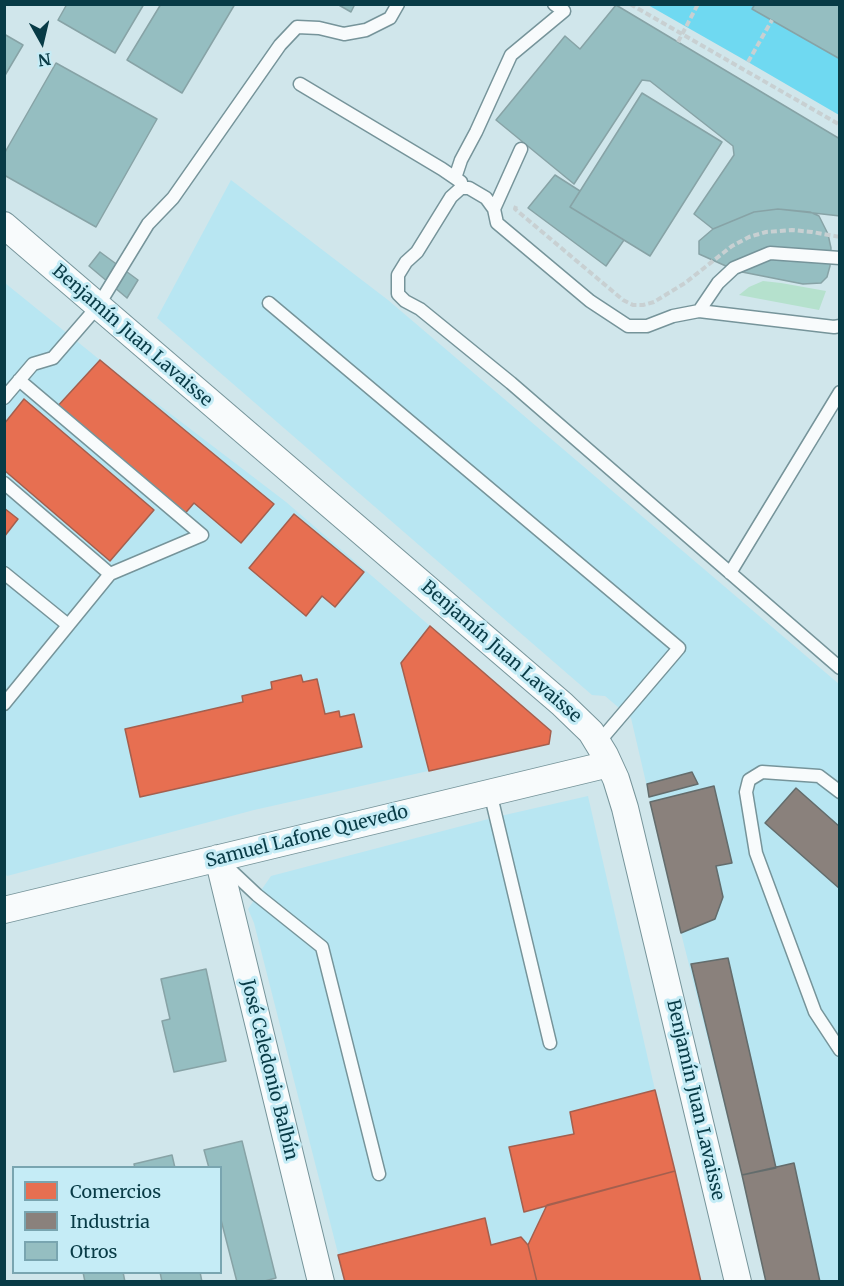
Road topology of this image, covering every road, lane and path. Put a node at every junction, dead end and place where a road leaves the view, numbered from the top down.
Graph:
1 (398, 4) edge
2 (554, 4) edge
3 (630, 4) edge
4 (698, 4) edge
5 (772, 20) dead end
6 (678, 42) dead end
7 (748, 62) dead end
8 (300, 84) dead end
9 (840, 125) edge
10 (521, 149) dead end
11 (455, 178) junction
12 (469, 188) junction
13 (519, 199) dead end
14 (494, 209) junction
15 (4, 225) edge
16 (840, 237) edge
17 (840, 258) edge
18 (269, 303) dead end
19 (98, 306) junction
20 (699, 311) junction
21 (840, 326) edge
22 (19, 380) junction
23 (840, 392) edge
24 (4, 398) edge
25 (4, 483) edge
26 (4, 573) edge
27 (730, 573) junction
28 (110, 574) junction
29 (68, 625) junction
30 (840, 668) edge
31 (4, 704) edge
32 (603, 753) junction
33 (490, 792) junction
34 (840, 792) edge
35 (218, 858) junction
36 (4, 910) edge
37 (550, 1043) dead end
38 (840, 1050) edge
39 (379, 1174) dead end
40 (321, 1281) edge
41 (738, 1281) edge

1 - 19 lane
2 - 11 lane
3 - 9 path
4 - 6 path, bridge
5 - 7 path
8 - 11 lane
10 - 14 lane
11 - 12 lane
12 - 14 lane
12 - 27 lane
13 - 16 path
14 - 20 lane
15 - 19 street, Benjamín Juan Lavaisse
17 - 20 lane
18 - 32 lane
19 - 22 lane
19 - 32 street, Benjamín Juan Lavaisse
20 - 21 lane
22 - 24 lane
22 - 28 lane
23 - 27 lane
25 - 28 lane
26 - 29 lane
27 - 30 lane
28 - 29 lane
29 - 31 lane
32 - 33 street, Samuel Lafone Quevedo
32 - 41 street, Benjamín Juan Lavaisse
33 - 35 street, Samuel Lafone Quevedo
33 - 37 lane
34 - 38 lane
35 - 36 street, Samuel Lafone Quevedo
35 - 39 lane
35 - 40 street, José Celedonio Balbín

